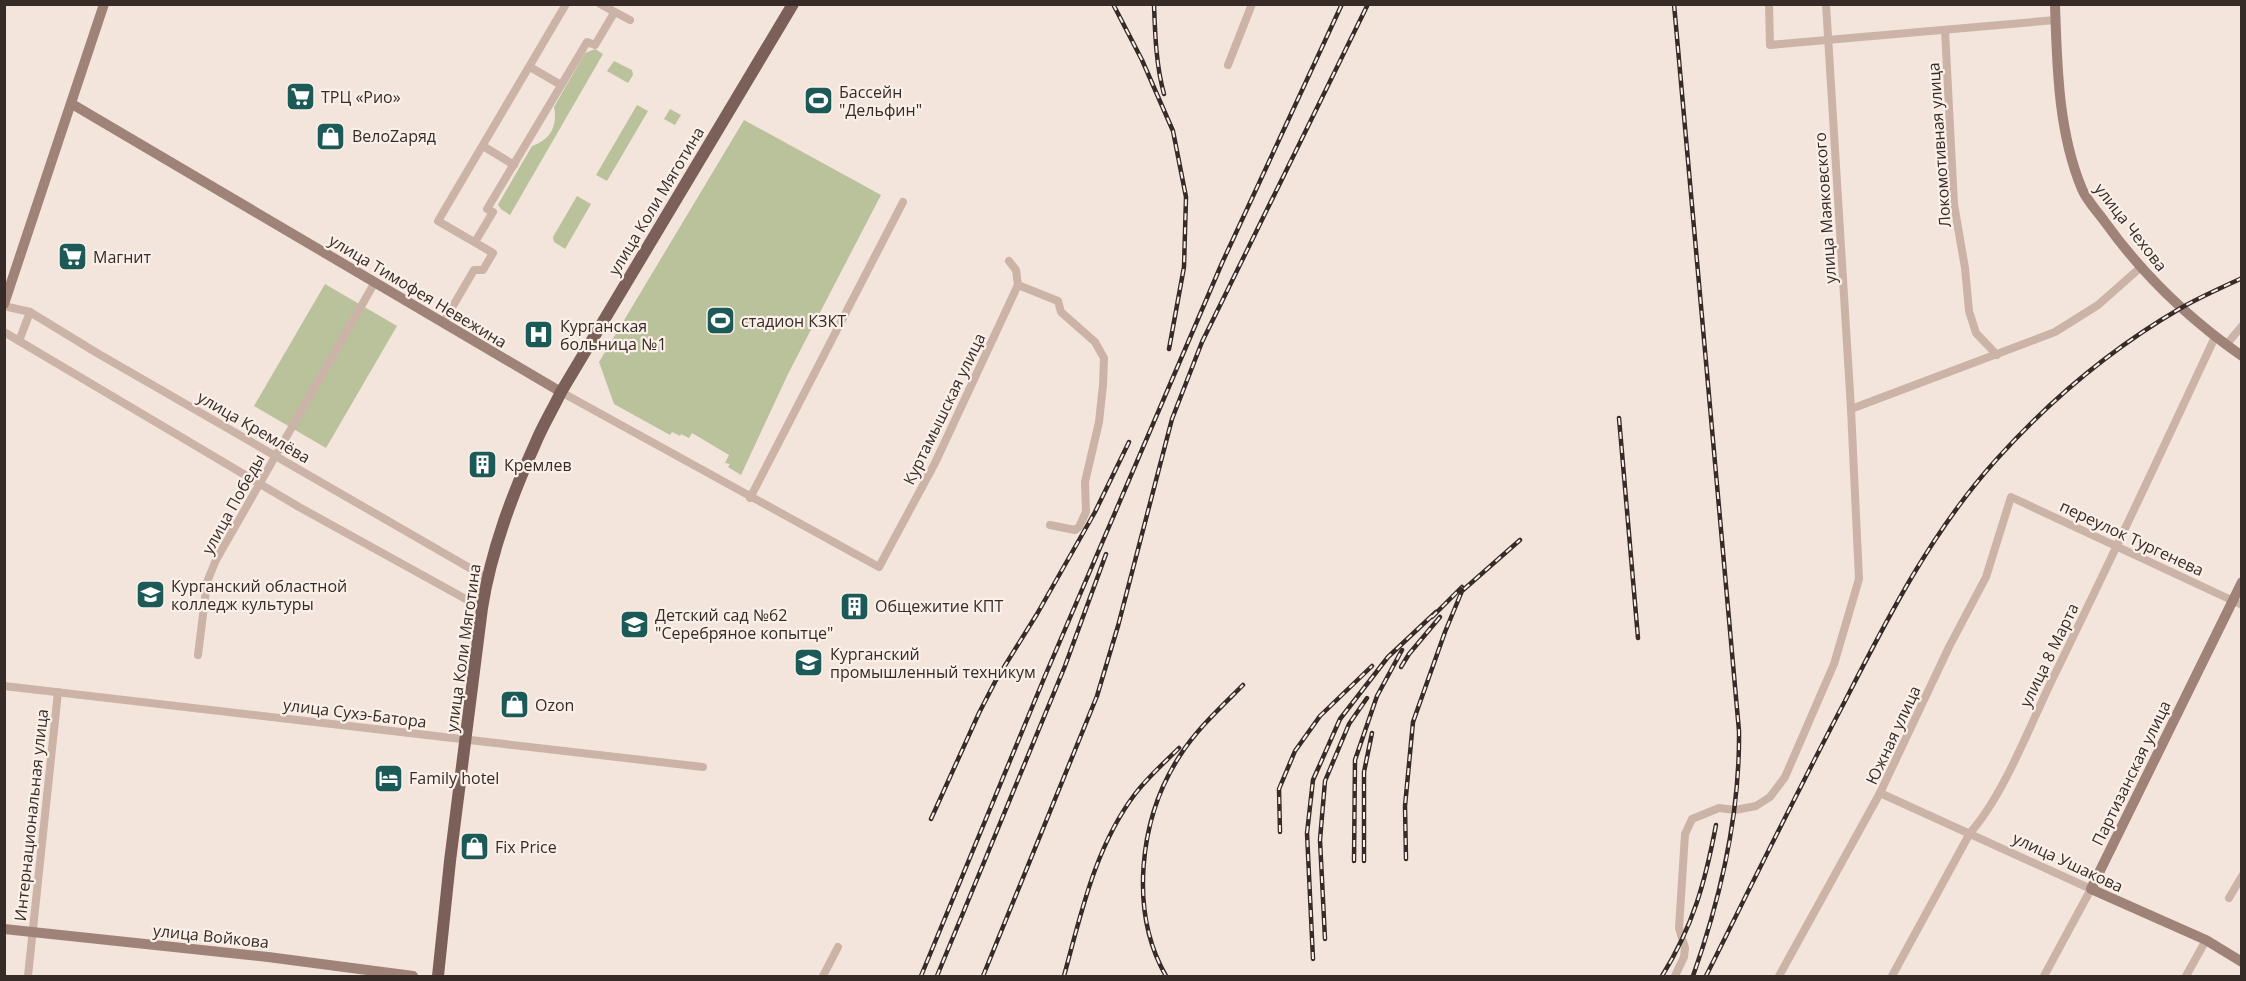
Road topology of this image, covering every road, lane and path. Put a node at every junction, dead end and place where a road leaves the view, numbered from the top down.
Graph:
1 (104, 4) edge
2 (566, 4) edge
3 (600, 4) edge
4 (793, 4) edge
5 (1252, 4) edge
6 (1769, 4) edge
7 (1826, 4) edge
8 (2055, 4) edge
9 (614, 13) junction
10 (630, 20) dead end
11 (2056, 21) junction
12 (1945, 30) junction
13 (1828, 40) junction
14 (1228, 65) dead end
15 (530, 67) junction
16 (561, 85) junction
17 (72, 104) junction
18 (483, 146) junction
19 (514, 165) junction
20 (903, 202) dead end
21 (475, 242) junction
22 (1009, 261) dead end
23 (2141, 267) junction
24 (375, 282) junction
25 (1018, 285) junction
26 (4, 305) edge
27 (30, 312) junction
28 (443, 323) junction
29 (2241, 326) edge
30 (4, 332) edge
31 (2215, 338) junction
32 (19, 341) junction
33 (2226, 345) junction
34 (1997, 355) junction
35 (2241, 356) edge
36 (561, 392) junction
37 (1851, 409) junction
38 (275, 455) junction
39 (258, 483) junction
40 (2011, 497) joint
41 (750, 498) junction
42 (1050, 525) dead end
43 (2117, 546) junction
44 (879, 567) joint
45 (487, 578) junction
46 (2241, 582) edge
47 (2237, 602) edge
48 (482, 608) junction
49 (198, 655) dead end
50 (4, 686) edge
51 (58, 692) junction
52 (466, 740) junction
53 (703, 767) dead end
54 (1881, 793) junction
55 (1970, 833) junction
56 (2241, 876) edge
57 (2091, 890) junction
58 (2229, 898) dead end
59 (4, 929) edge
60 (33, 932) junction
61 (2206, 940) junction
62 (838, 947) dead end
63 (2241, 962) edge
64 (28, 976) edge
65 (413, 976) edge
66 (438, 976) edge
67 (823, 976) edge
68 (1675, 976) edge
69 (1779, 976) edge
70 (1892, 976) edge
71 (2044, 976) edge
72 (2186, 976) edge

1 - 17 street
2 - 15 street
3 - 9 street
4 - 36 main road, улица Коли Мяготина
5 - 14 street
6 - 13 street
7 - 13 street, улица Маяковского
8 - 11 street, улица Чехова
9 - 10 street
9 - 16 street
11 - 12 street
11 - 23 street, улица Чехова
12 - 13 street
12 - 34 street, Локомотивная улица
13 - 37 street, улица Маяковского
15 - 16 street
15 - 18 street
16 - 19 street
17 - 24 street, улица Тимофея Невежина
17 - 26 street
18 - 19 street
18 - 21 street
19 - 21 street
20 - 41 street
21 - 28 street
22 - 25 street
23 - 31 street, улица Чехова
23 - 34 street
24 - 28 street, улица Тимофея Невежина
24 - 38 street, улица Победы
25 - 42 street
25 - 44 street, Куртамышская улица
26 - 27 street, улица Кремлёва
27 - 32 street
27 - 38 street, улица Кремлёва
28 - 36 street, улица Тимофея Невежина
29 - 33 street
30 - 32 street
31 - 33 street, улица Чехова
31 - 43 street, улица 8 Марта
32 - 39 street
33 - 35 street, улица Чехова
34 - 37 street
36 - 41 street, улица Тимофея Невежина
36 - 45 main road, улица Коли Мяготина
37 - 68 street, улица Маяковского
38 - 39 street, улица Победы
38 - 45 street, улица Кремлёва
39 - 48 street
39 - 49 street, улица Победы
40 - 43 street, переулок Тургенева
40 - 54 street, Южная улица
41 - 44 street, улица Тимофея Невежина
43 - 47 street, переулок Тургенева
43 - 55 street, улица 8 Марта
45 - 48 main road, улица Коли Мяготина
46 - 47 street, Партизанская улица
47 - 57 street, Партизанская улица
48 - 52 main road, улица Коли Мяготина
50 - 51 street, улица Сухэ-Батора
51 - 52 street, улица Сухэ-Батора
51 - 60 street, Интернациональная улица
52 - 53 street, улица Сухэ-Батора
52 - 66 main road, улица Коли Мяготина
54 - 55 street, улица Ушакова
54 - 69 street, Южная улица
55 - 57 street, улица Ушакова
55 - 70 street, улица 8 Марта
56 - 58 street
57 - 61 street, улица Ушакова
57 - 71 street, Партизанская улица
59 - 60 street, улица Войкова
60 - 64 street, Интернациональная улица
60 - 65 street, улица Войкова
61 - 63 street, улица Ушакова
61 - 72 street
62 - 67 street

